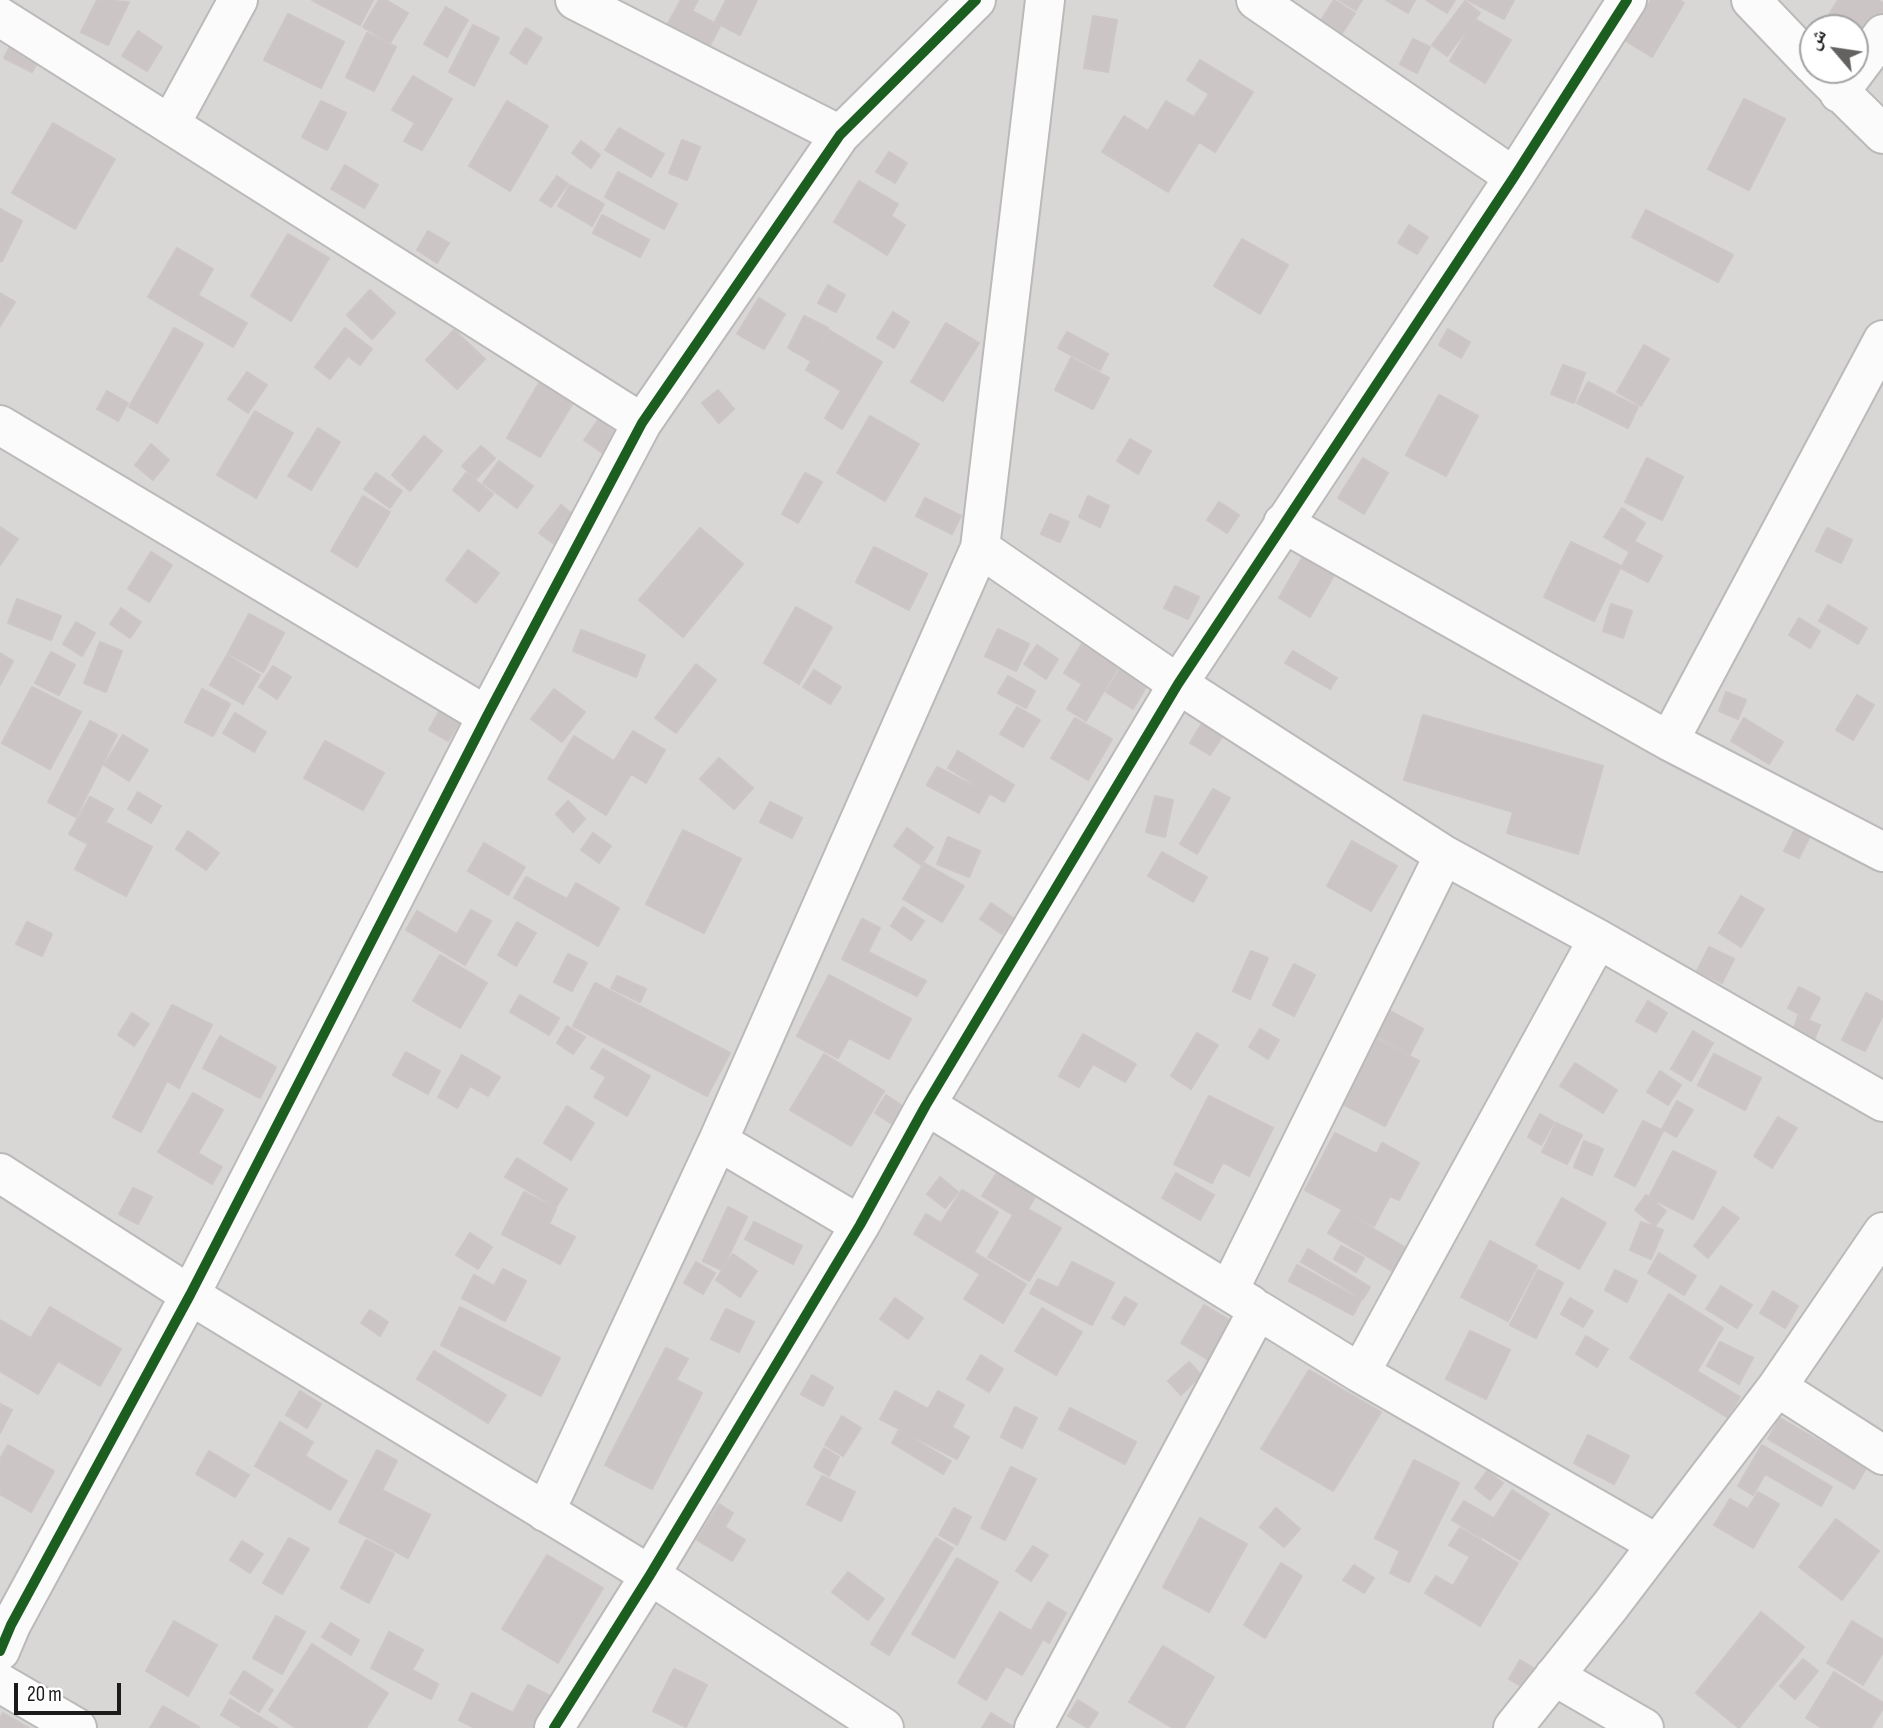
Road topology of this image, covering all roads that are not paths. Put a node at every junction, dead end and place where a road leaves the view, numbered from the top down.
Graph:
1 (238, 0) edge
2 (575, 0) edge
3 (976, 0) edge
4 (1045, 0) edge
5 (1256, 0) edge
6 (1627, 0) edge
7 (1751, 0) edge
8 (0, 17) edge
9 (1883, 34) edge
10 (1869, 46) edge
11 (1799, 50) edge
12 (1831, 84) edge
13 (171, 123) junction
14 (1883, 134) edge
15 (840, 135) junction
16 (1514, 177) junction
17 (1883, 340) edge
18 (642, 423) junction
19 (0, 425) edge
20 (1283, 523) junction
21 (981, 548) junction
22 (1178, 684) junction
23 (487, 716) junction
24 (1669, 741) junction
25 (1883, 852) edge
26 (1444, 855) junction
27 (1598, 939) junction
28 (1883, 1102) edge
29 (926, 1105) junction
30 (718, 1141) junction
31 (0, 1173) edge
32 (860, 1225) junction
33 (1883, 1233) edge
34 (190, 1295) junction
35 (1244, 1300) junction
36 (1360, 1373) junction
37 (1777, 1387) junction
38 (1883, 1455) edge
39 (545, 1512) junction
40 (1657, 1544) junction
41 (650, 1575) junction
42 (4, 1632) edge
43 (1554, 1676) junction
44 (0, 1683) edge
45 (77, 1728) edge
46 (554, 1728) edge
47 (884, 1728) edge
48 (1034, 1728) edge
49 (1513, 1728) edge
50 (1644, 1728) edge

1 - 13 street
2 - 15 street
3 - 15 street
4 - 21 street
5 - 16 street
6 - 16 street
7 - 11 street
8 - 13 street
9 - 10 street
12 - 14 street
13 - 18 street
15 - 18 street
16 - 20 street
17 - 24 street
18 - 23 street
19 - 23 street
20 - 22 street
20 - 24 street
21 - 22 street
21 - 30 street
22 - 26 street
22 - 29 street
23 - 34 street
24 - 25 street
26 - 27 street
26 - 35 street
27 - 28 street
27 - 36 street
29 - 32 street
29 - 35 street
30 - 32 street
30 - 39 street
31 - 34 street
32 - 41 street
33 - 37 street
34 - 39 street
34 - 42 street
35 - 36 street
35 - 48 street
36 - 40 street
37 - 38 street
37 - 40 street
39 - 41 street
40 - 43 street
41 - 46 street
41 - 47 street
43 - 49 street
43 - 50 street
44 - 45 street

